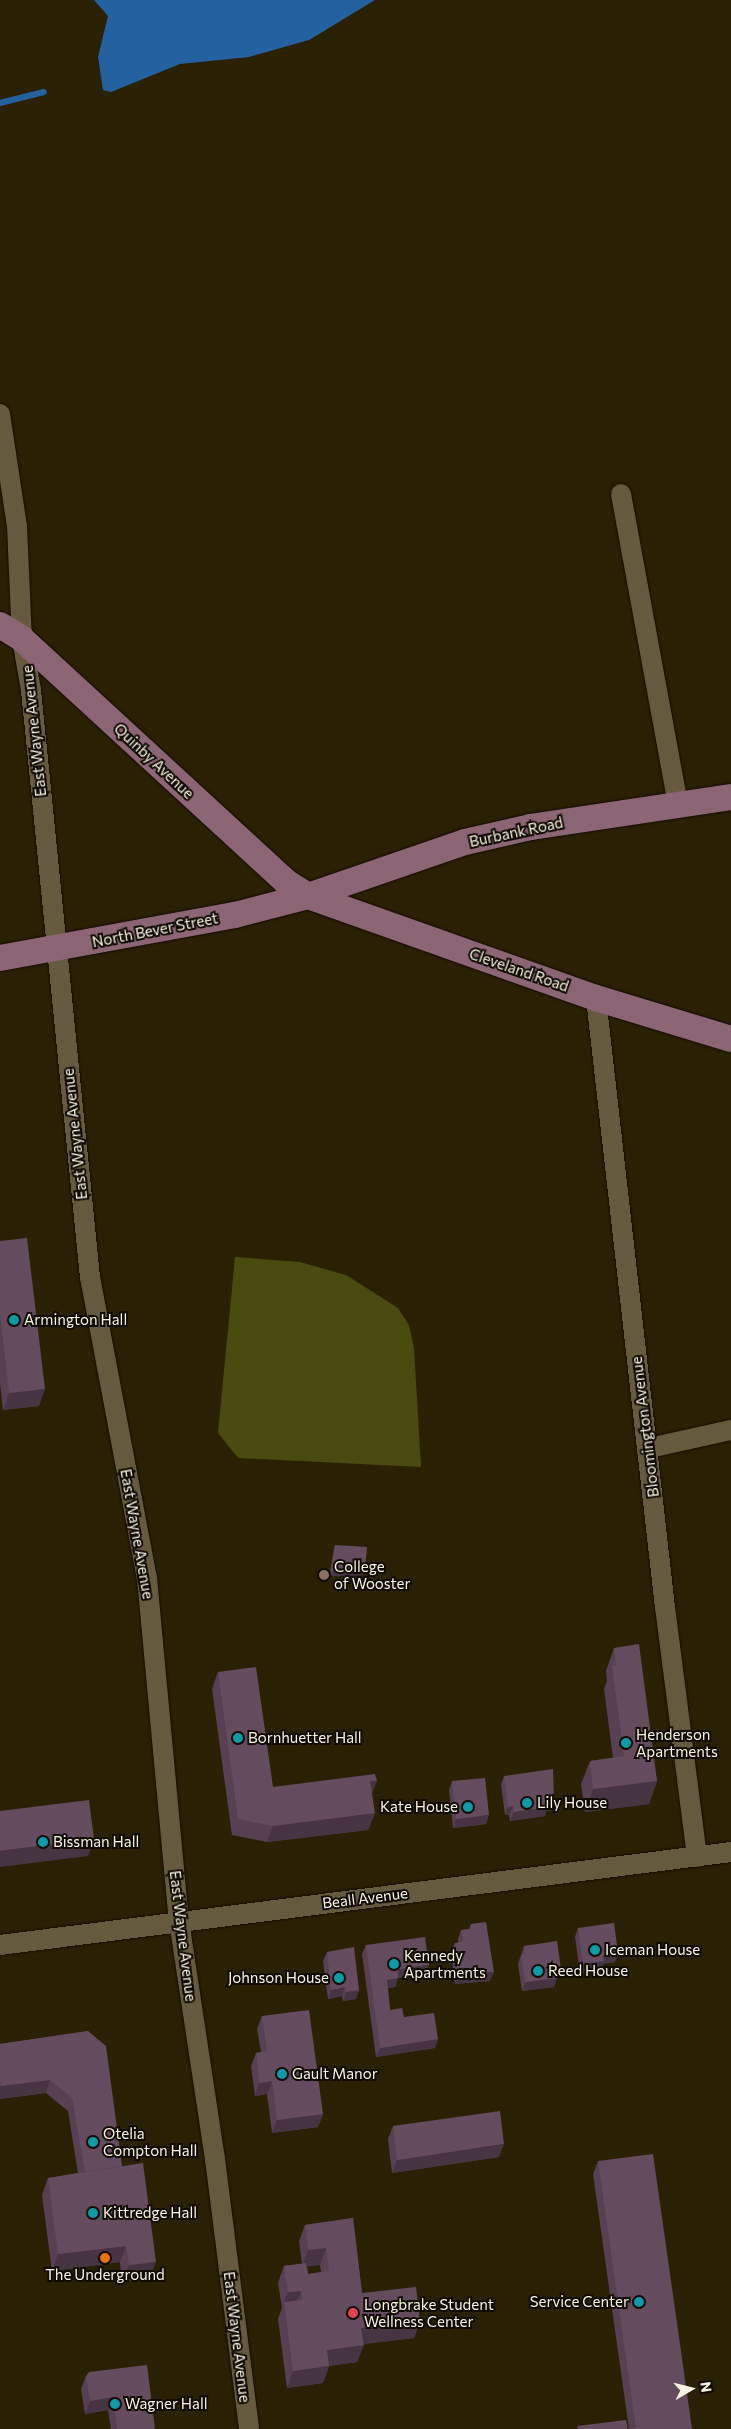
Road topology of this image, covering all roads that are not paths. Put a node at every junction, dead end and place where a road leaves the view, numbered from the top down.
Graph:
1 (0, 414) edge
2 (621, 494) dead end
3 (0, 625) edge
4 (22, 639) junction
5 (731, 797) edge
6 (678, 805) junction
7 (308, 896) junction
8 (56, 950) junction
9 (0, 958) edge
10 (596, 998) junction
11 (731, 1039) edge
12 (731, 1430) edge
13 (649, 1448) junction
14 (731, 1852) edge
15 (697, 1856) junction
16 (179, 1921) junction
17 (0, 1945) edge
18 (249, 2429) edge

1 - 4 street, East Wayne Avenue
2 - 6 street
3 - 4 main road, Quinby Avenue
4 - 7 main road, Quinby Avenue
4 - 8 street, East Wayne Avenue
5 - 6 main road, Burbank Road
6 - 7 main road, Burbank Road
7 - 8 main road, North Bever Street
7 - 10 main road, Cleveland Road
8 - 9 main road, North Bever Street
8 - 16 street, East Wayne Avenue
10 - 11 main road, Cleveland Road
10 - 13 street, Bloomington Avenue
12 - 13 street
13 - 15 street, Bloomington Avenue
14 - 15 street, Beall Avenue
15 - 16 street, Beall Avenue
16 - 17 street, Beall Avenue
16 - 18 street, East Wayne Avenue

